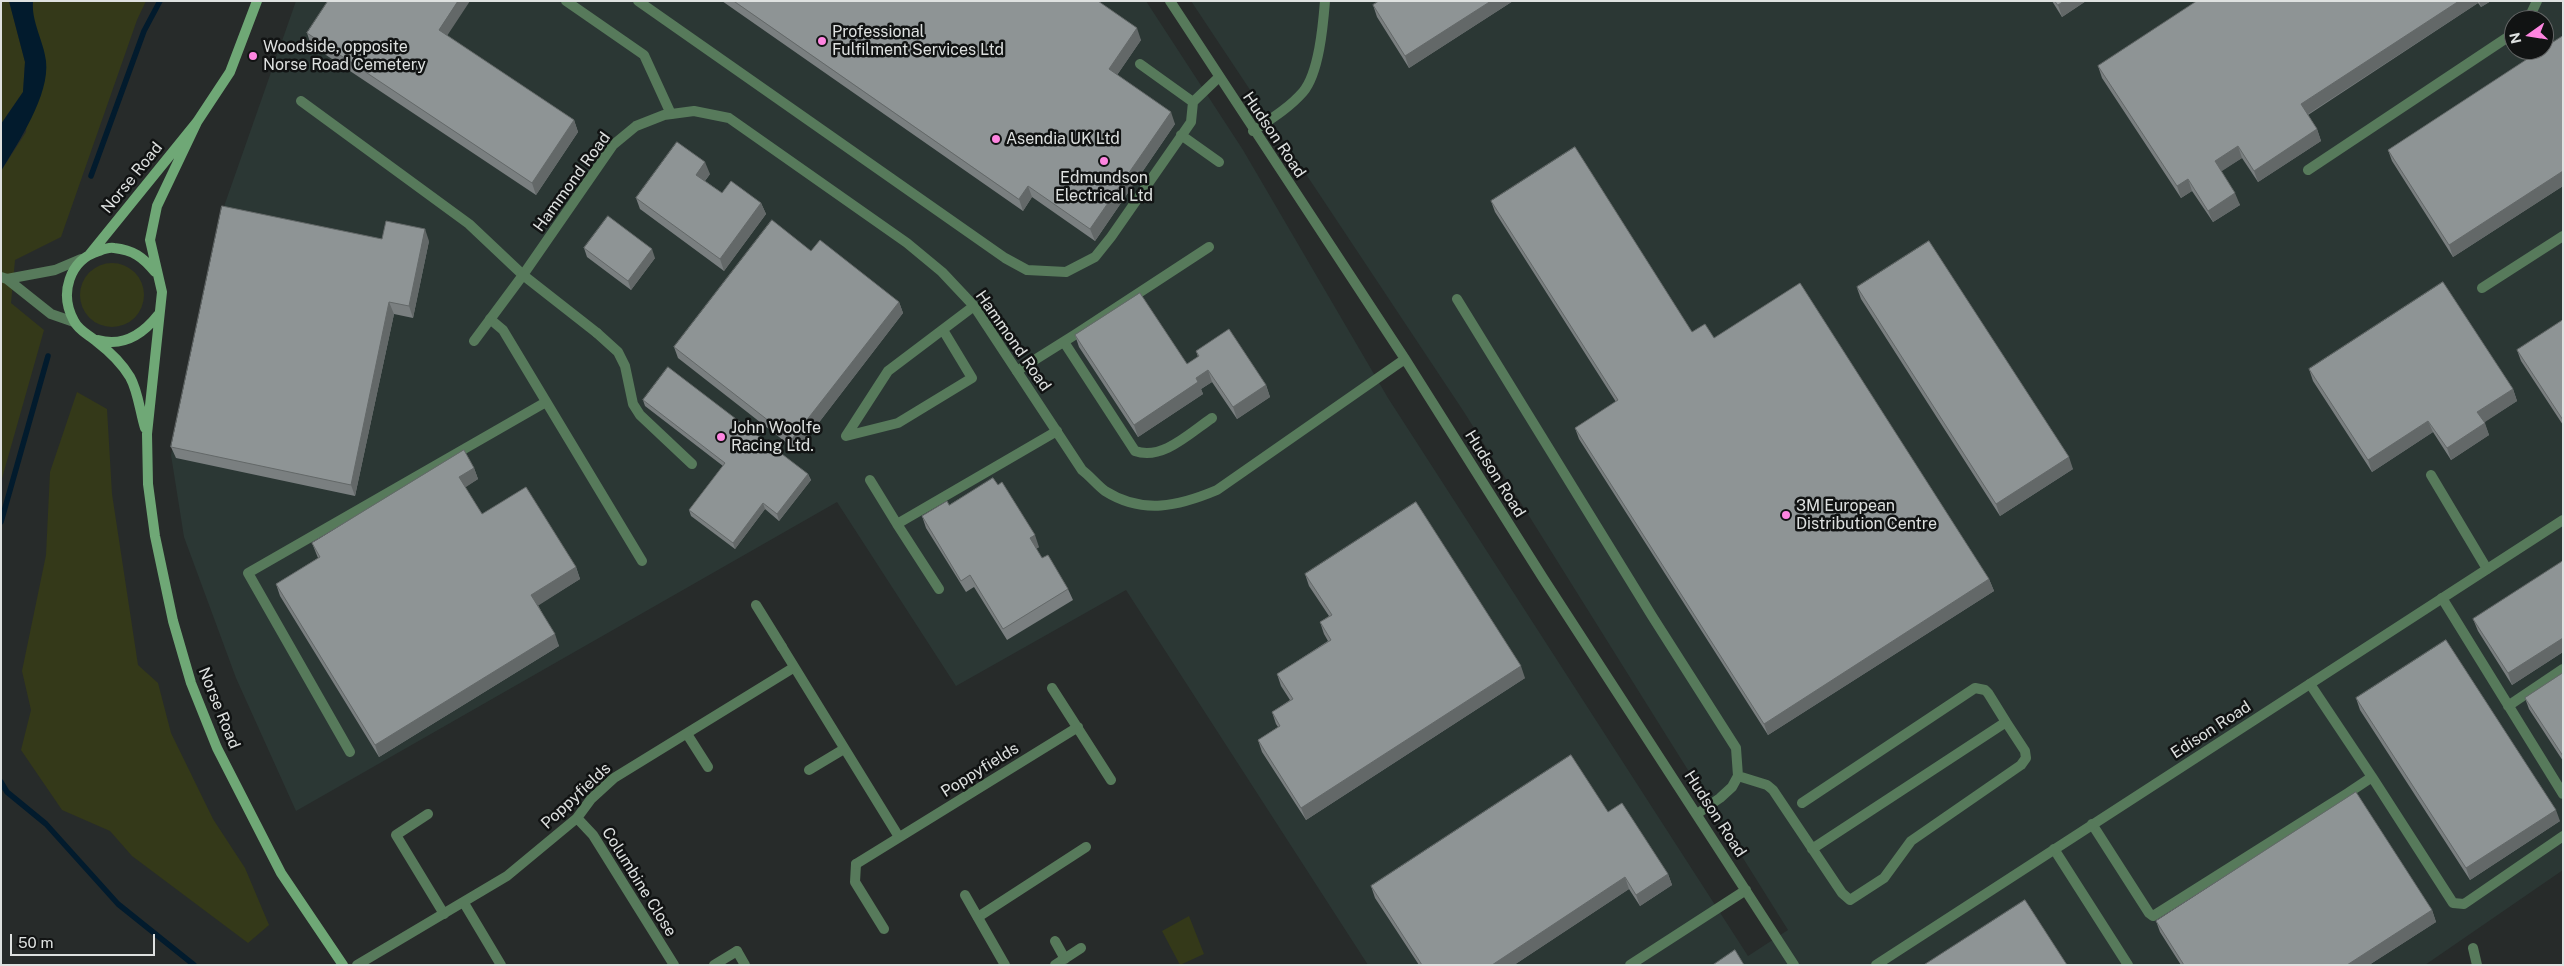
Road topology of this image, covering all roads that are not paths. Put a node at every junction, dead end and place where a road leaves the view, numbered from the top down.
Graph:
1 (257, 1) edge
2 (566, 1) edge
3 (638, 1) edge
4 (1170, 1) edge
5 (1325, 1) edge
6 (2504, 41) edge
7 (1140, 64) dead end
8 (1218, 78) junction
9 (301, 101) dead end
10 (1194, 102) junction
11 (671, 114) junction
12 (197, 122) junction
13 (1253, 131) junction
14 (1181, 135) junction
15 (1219, 162) dead end
16 (2308, 170) dead end
17 (2563, 236) edge
18 (1209, 246) dead end
19 (86, 256) junction
20 (156, 274) junction
21 (523, 275) junction
22 (4, 278) edge
23 (2482, 288) dead end
24 (1457, 299) dead end
25 (974, 306) junction
26 (158, 314) junction
27 (490, 319) junction
28 (74, 322) junction
29 (943, 330) junction
30 (95, 340) junction
31 (474, 341) dead end
32 (1064, 342) junction
33 (1405, 359) junction
34 (1016, 371) junction
35 (546, 402) junction
36 (1212, 418) dead end
37 (1057, 431) junction
38 (147, 434) junction
39 (692, 464) dead end
40 (2431, 475) dead end
41 (870, 480) dead end
42 (2563, 520) edge
43 (897, 524) junction
44 (642, 561) dead end
45 (2487, 569) junction
46 (939, 589) dead end
47 (2442, 598) junction
48 (756, 605) dead end
49 (793, 668) junction
50 (2563, 669) edge
51 (2310, 684) junction
52 (1052, 688) dead end
53 (2508, 706) junction
54 (2006, 722) junction
55 (1078, 727) junction
56 (687, 734) junction
57 (844, 749) junction
58 (350, 752) dead end
59 (708, 767) dead end
60 (809, 770) dead end
61 (1738, 776) junction
62 (2372, 777) junction
63 (1111, 780) dead end
64 (2563, 794) edge
65 (1802, 803) dead end
66 (428, 814) dead end
67 (1697, 814) junction
68 (577, 818) junction
69 (2092, 824) junction
70 (2563, 836) edge
71 (898, 838) junction
72 (1086, 847) dead end
73 (1812, 849) junction
74 (2054, 849) junction
75 (1746, 890) junction
76 (965, 895) dead end
77 (464, 903) junction
78 (444, 914) junction
79 (978, 917) junction
80 (884, 929) dead end
81 (1055, 941) dead end
82 (1081, 948) dead end
83 (2473, 948) dead end
84 (1065, 959) junction
85 (342, 965) edge
86 (356, 965) edge
87 (501, 965) edge
88 (674, 965) edge
89 (714, 965) edge
90 (745, 965) edge
91 (1006, 965) edge
92 (1055, 965) edge
93 (1630, 965) edge
94 (1794, 965) edge
95 (1876, 965) edge
96 (2128, 965) edge
97 (2477, 965) edge

1 - 12 street, Norse Road
2 - 11 street
3 - 14 street
4 - 8 street, Hudson Road
5 - 13 street
6 - 16 street
7 - 10 street
8 - 10 street
8 - 13 street, Hudson Road
9 - 21 street
10 - 14 street
11 - 21 street, Hammond Road
11 - 25 street, Hammond Road
12 - 19 street, Norse Road
12 - 20 street, Norse Road
13 - 33 street, Hudson Road
14 - 15 street
17 - 23 street
18 - 32 street
19 - 20 street
19 - 22 street
19 - 28 street, Norse Road
20 - 26 street, Norse Road
21 - 27 street, Hammond Road
21 - 39 street
22 - 28 street
24 - 61 street
25 - 29 street
25 - 34 street, Hammond Road
26 - 30 street
26 - 38 street, Norse Road
27 - 31 street, Hammond Road
27 - 35 street
28 - 30 street, Norse Road
29 - 29 street
30 - 38 street, Norse Road
32 - 34 street
32 - 36 street
33 - 37 street, Hammond Road
33 - 67 street, Hudson Road
34 - 37 street, Hammond Road
35 - 44 street
35 - 58 street
37 - 43 street
38 - 85 street, Norse Road
40 - 45 street
41 - 43 street
42 - 45 street, Edison Road
43 - 46 street
45 - 47 street, Edison Road
47 - 51 street, Edison Road
47 - 53 street
48 - 49 street
49 - 56 street, Poppyfields
49 - 57 street
50 - 53 street
51 - 62 street
51 - 69 street, Edison Road
52 - 55 street
53 - 64 street
54 - 65 street
54 - 73 street
54 - 73 street
55 - 63 street
55 - 71 street, Poppyfields
56 - 59 street
56 - 68 street, Poppyfields
57 - 60 street
57 - 71 street
61 - 67 street
61 - 73 street
62 - 69 street
62 - 70 street
66 - 78 street
67 - 75 street, Hudson Road
68 - 77 street, Poppyfields
68 - 88 street, Columbine Close
69 - 74 street, Edison Road
71 - 80 street, Poppyfields
72 - 79 street
74 - 95 street, Edison Road
74 - 96 street
75 - 93 street
75 - 94 street, Hudson Road
76 - 79 street
77 - 78 street, Poppyfields
77 - 87 street
78 - 86 street, Poppyfields
79 - 91 street
81 - 84 street
82 - 84 street
83 - 97 street
84 - 92 street
89 - 90 street

